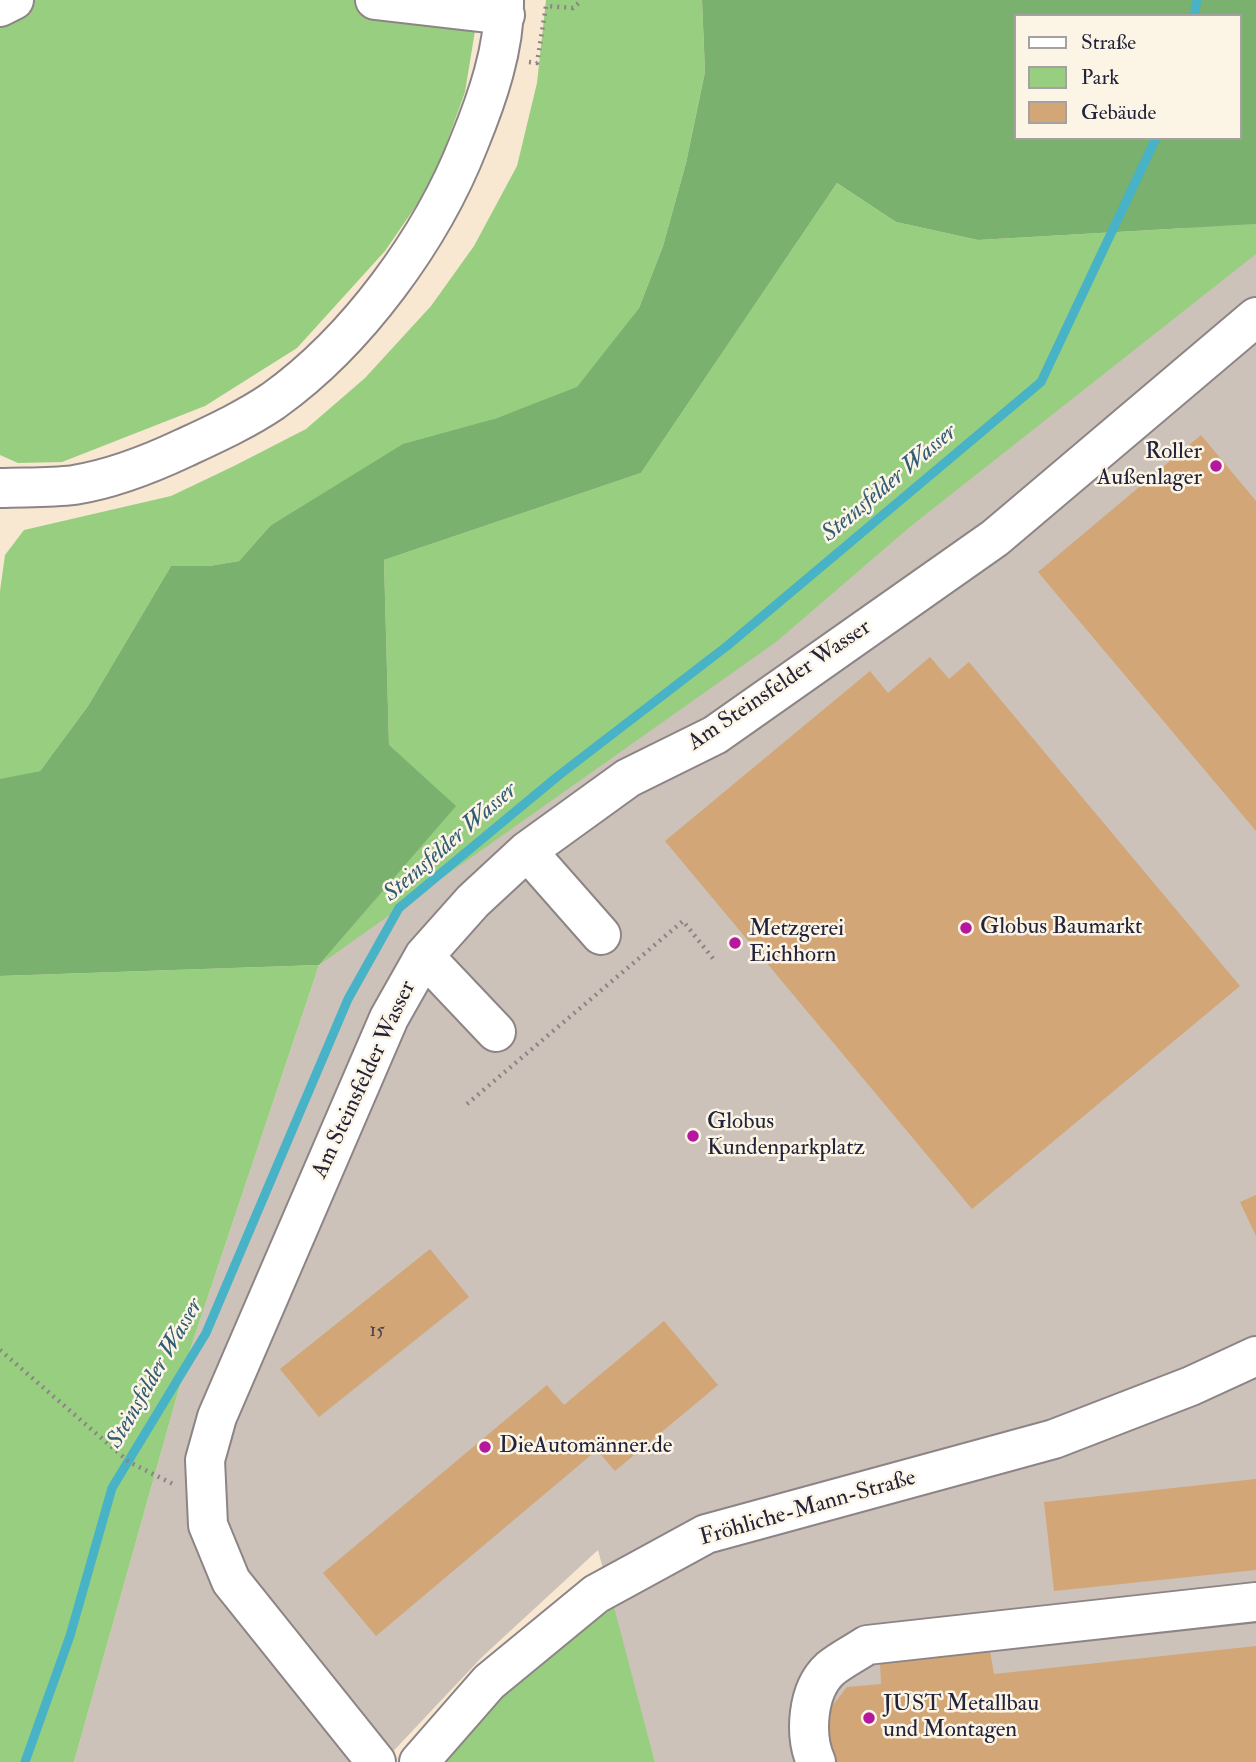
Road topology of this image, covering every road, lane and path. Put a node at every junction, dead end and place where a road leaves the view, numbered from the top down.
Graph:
1 (14, 0) edge
2 (375, 0) edge
3 (582, 0) edge
4 (0, 7) edge
5 (504, 7) edge
6 (537, 63) dead end
7 (1256, 317) edge
8 (0, 488) edge
9 (527, 851) junction
10 (601, 935) dead end
11 (424, 956) junction
12 (715, 961) dead end
13 (496, 1032) dead end
14 (467, 1104) dead end
15 (0, 1350) edge
16 (1256, 1356) edge
17 (207, 1501) junction
18 (1256, 1602) edge
19 (376, 1762) edge
20 (419, 1762) edge
21 (816, 1762) edge

1 - 4 street
2 - 5 street
3 - 6 path
5 - 8 street
7 - 9 street, Am Steinsfelder Wasser
9 - 10 street
9 - 11 street, Am Steinsfelder Wasser
11 - 13 street
11 - 17 street, Am Steinsfelder Wasser
12 - 14 path
15 - 17 path
16 - 20 street, Fröhliche-Mann-Straße
17 - 19 street, Am Steinsfelder Wasser
18 - 21 street

